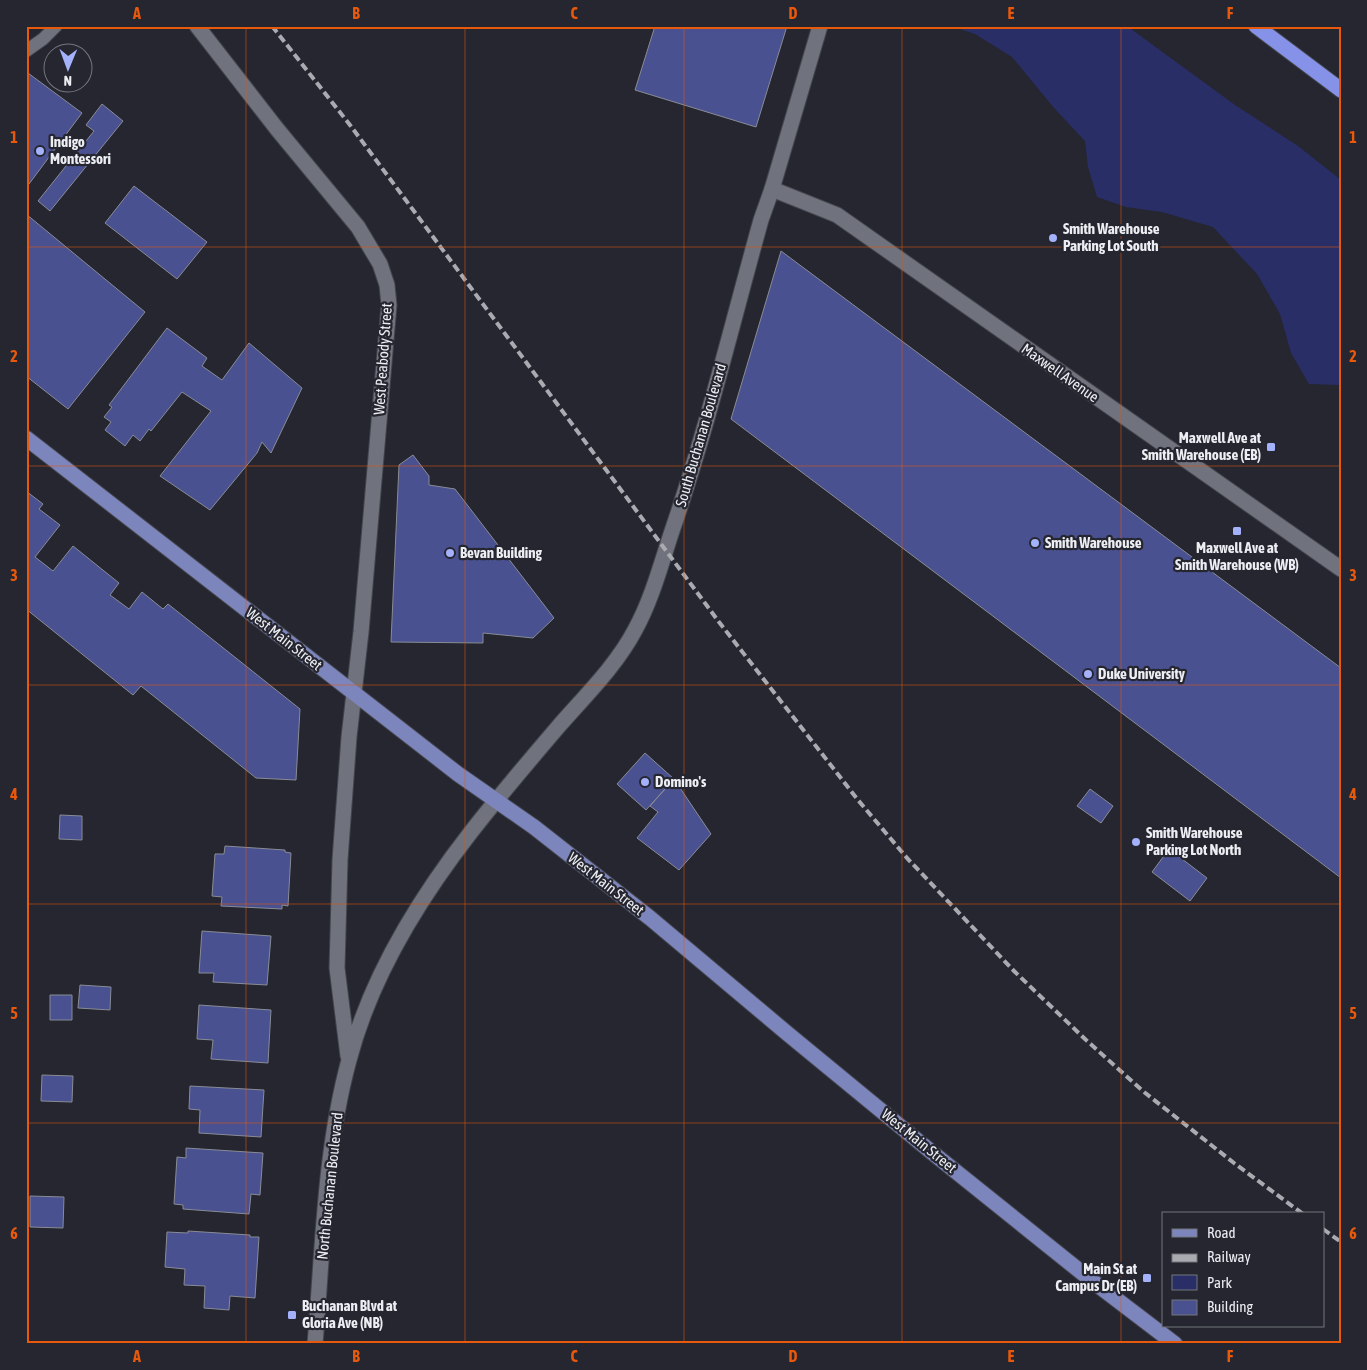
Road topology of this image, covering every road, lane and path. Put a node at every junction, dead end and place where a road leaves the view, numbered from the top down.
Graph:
1 (56, 26) edge
2 (197, 26) edge
3 (820, 26) edge
4 (1256, 26) edge
5 (26, 51) edge
6 (1341, 90) edge
7 (772, 189) junction
8 (26, 438) edge
9 (1341, 569) edge
10 (354, 694) junction
11 (497, 800) junction
12 (349, 1060) junction
13 (315, 1344) edge
14 (1175, 1344) edge

1 - 5 lane
2 - 10 street, West Peabody Street
3 - 7 street, South Buchanan Boulevard
4 - 6 highway
7 - 9 street, Maxwell Avenue
7 - 11 street, South Buchanan Boulevard
8 - 10 main road, West Main Street
10 - 11 main road, West Main Street
10 - 12 street, West Peabody Street
11 - 12 street, North Buchanan Boulevard
11 - 14 main road, West Main Street
12 - 13 street, North Buchanan Boulevard

